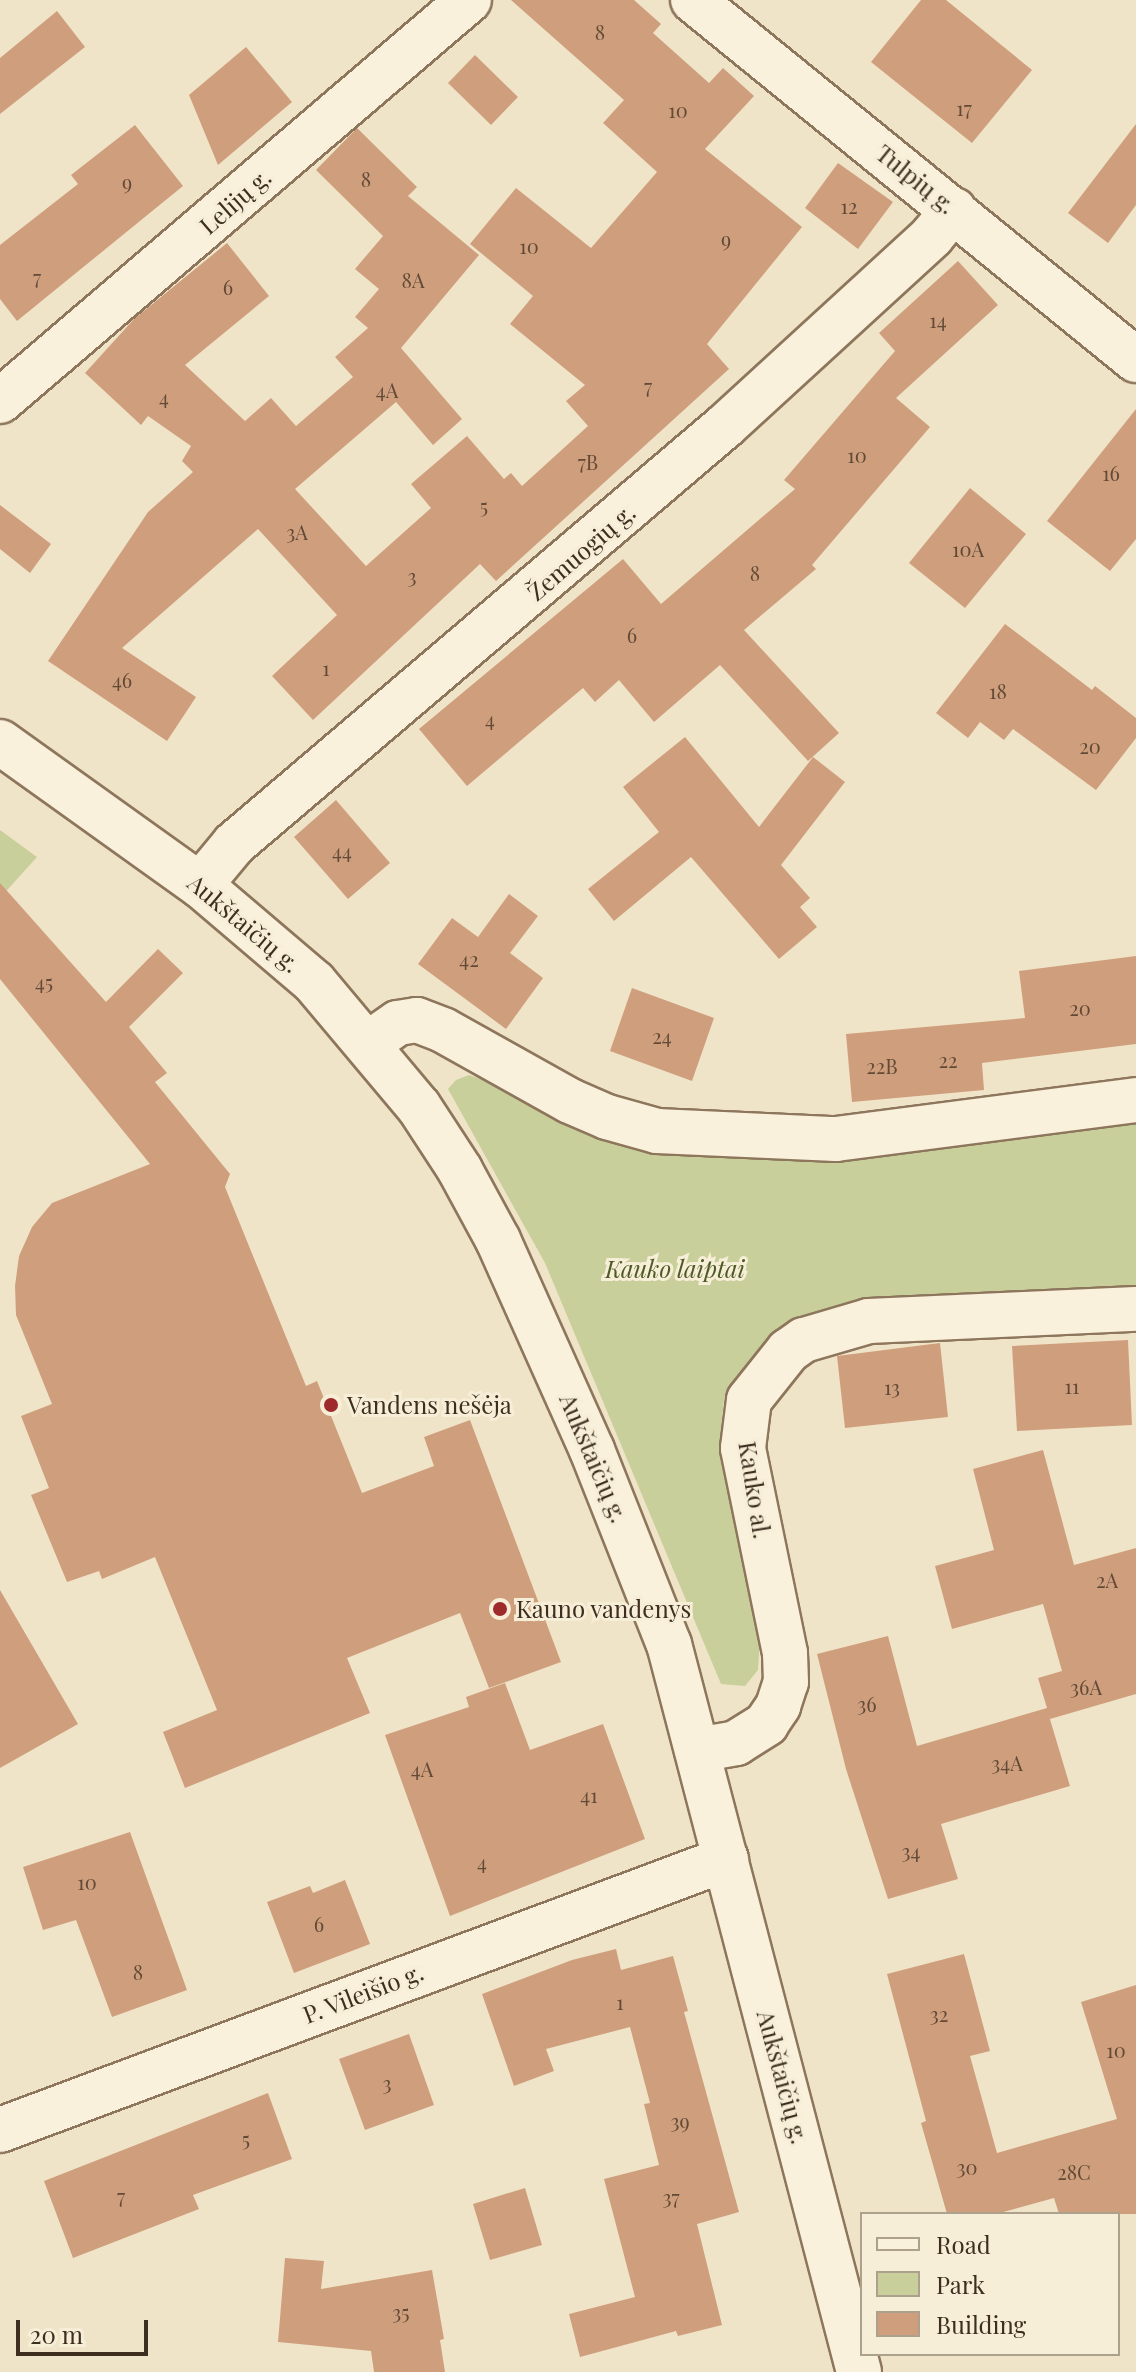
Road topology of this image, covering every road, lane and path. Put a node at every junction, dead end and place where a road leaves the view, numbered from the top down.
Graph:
1 (469, 0) edge
2 (693, 0) edge
3 (954, 210) junction
4 (1136, 360) edge
5 (0, 401) edge
6 (0, 742) edge
7 (200, 885) junction
8 (369, 1043) junction
9 (1136, 1100) edge
10 (1136, 1309) edge
11 (697, 1750) junction
12 (726, 1859) junction
13 (0, 2130) edge
14 (859, 2372) edge

1 - 5 street, Lelijų g.
2 - 3 street, Tulpių g.
3 - 4 street, Tulpių g.
3 - 7 street, Žemuogių g.
6 - 7 street, Aukštaičių g.
7 - 8 street, Aukštaičių g.
8 - 9 street
8 - 11 street, Aukštaičių g.
10 - 11 street, Kauko al.
11 - 12 street, Aukštaičių g.
12 - 13 street, P. Vileišio g.
12 - 14 street, Aukštaičių g.

